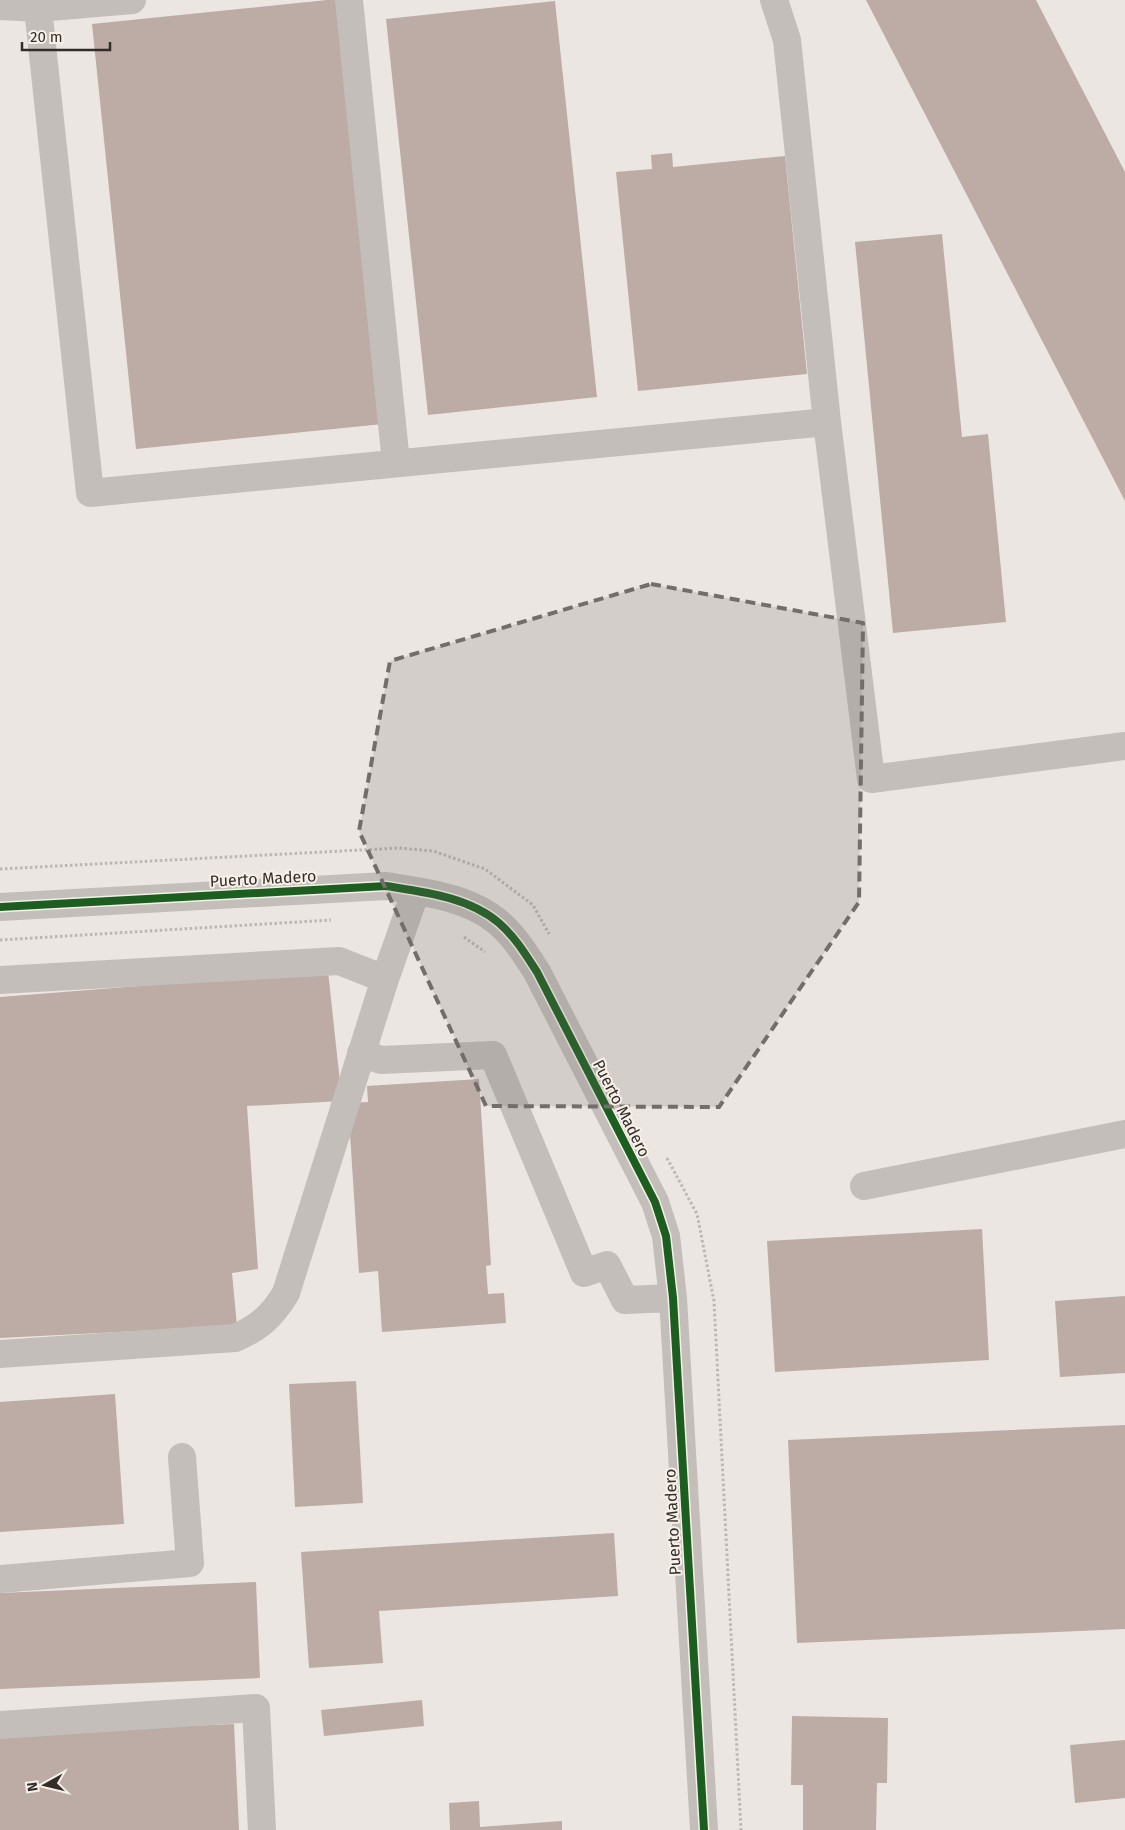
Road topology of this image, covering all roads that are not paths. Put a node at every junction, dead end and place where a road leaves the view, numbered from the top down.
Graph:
1 (132, 0) edge
2 (349, 0) edge
3 (774, 0) edge
4 (16, 5) edge
5 (828, 422) junction
6 (396, 463) junction
7 (1125, 746) edge
8 (416, 891) junction
9 (0, 907) edge
10 (385, 979) junction
11 (0, 980) edge
12 (361, 1053) junction
13 (1125, 1134) edge
14 (864, 1186) dead end
15 (673, 1298) junction
16 (0, 1354) edge
17 (182, 1457) dead end
18 (0, 1579) edge
19 (0, 1725) edge
20 (262, 1830) edge
21 (704, 1830) edge

1 - 4 street
2 - 6 street
3 - 5 street
4 - 6 street
5 - 6 street
5 - 7 street
8 - 9 street, Puerto Madero
8 - 10 street
8 - 15 street, Puerto Madero
10 - 11 street
10 - 12 street
12 - 15 street
12 - 16 street
13 - 14 street
15 - 21 street, Puerto Madero
17 - 18 street
19 - 20 street

